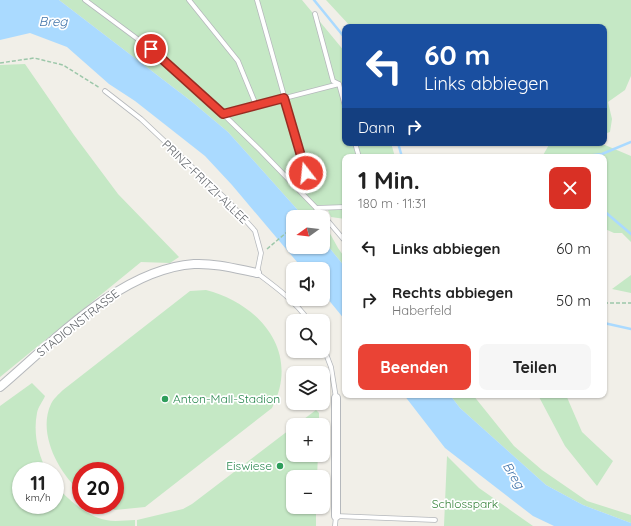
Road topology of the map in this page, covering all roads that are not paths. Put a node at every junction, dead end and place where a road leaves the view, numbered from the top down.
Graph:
1 (85, 0) edge
2 (189, 0) edge
3 (257, 0) edge
4 (315, 14) dead end
5 (339, 84) junction
6 (105, 91) road end
7 (342, 95) edge
8 (284, 98) junction
9 (256, 105) junction
10 (223, 114) junction
11 (310, 188) dead end
12 (342, 207) edge
13 (314, 209) junction
14 (342, 238) edge
15 (258, 273) junction
16 (304, 314) edge
17 (328, 358) edge
18 (0, 387) edge
19 (336, 398) joint
20 (336, 516) junction
21 (435, 520) dead end
22 (335, 526) edge

1 - 10 lane
2 - 9 lane
3 - 8 lane
4 - 5 lane
5 - 7 lane
5 - 8 lane
6 - 15 lane, PRINZ-FRITZI-ALLEE
8 - 9 lane
8 - 11 lane
9 - 10 lane
10 - 13 lane
12 - 13 lane
13 - 14 lane
15 - 16 lane
15 - 18 street, STADIONSTRASSE
17 - 19 lane
19 - 20 street
20 - 21 lane
20 - 22 lane

